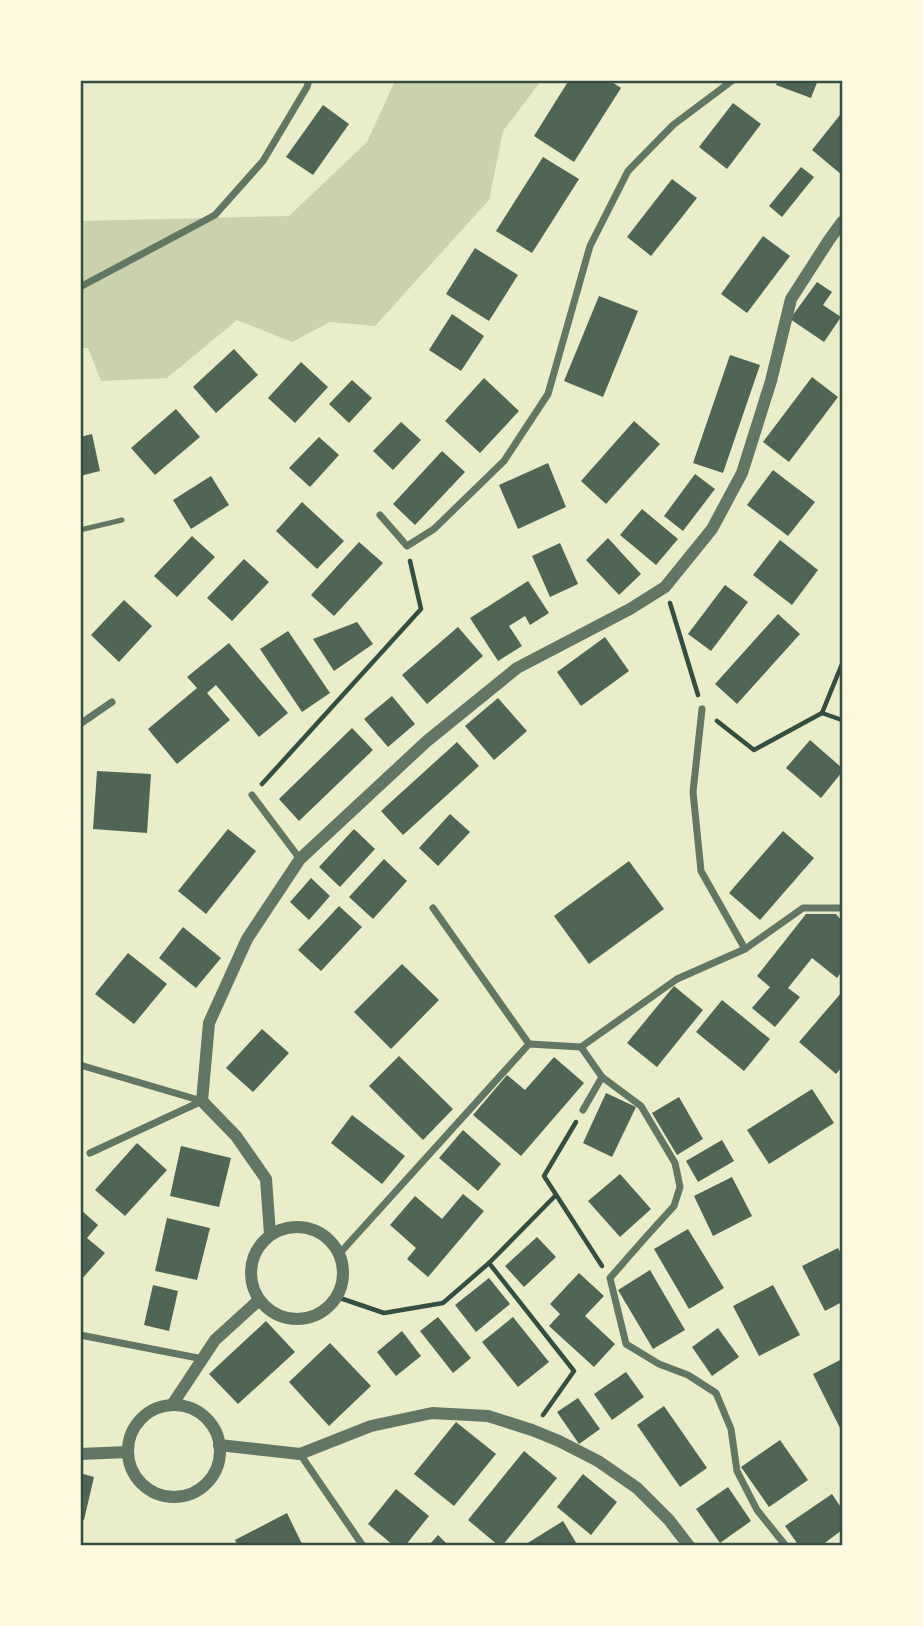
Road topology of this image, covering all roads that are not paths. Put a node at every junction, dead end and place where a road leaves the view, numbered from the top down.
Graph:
1 (309, 80) edge
2 (733, 80) edge
3 (842, 222) edge
4 (80, 287) edge
5 (380, 515) dead end
6 (122, 520) dead end
7 (80, 530) edge
8 (112, 702) dead end
9 (702, 709) road end
10 (80, 724) edge
11 (253, 795) road end
12 (300, 859) junction
13 (433, 908) dead end
14 (842, 908) edge
15 (744, 948) junction
16 (529, 1044) junction
17 (581, 1047) junction
18 (80, 1065) edge
19 (602, 1077) junction
20 (202, 1101) junction
21 (583, 1110) road end
22 (90, 1153) dead end
23 (270, 1234) junction
24 (340, 1253) junction
25 (259, 1300) junction
26 (80, 1335) edge
27 (203, 1359) junction
28 (172, 1405) junction
29 (219, 1445) junction
30 (128, 1452) junction
31 (80, 1454) edge
32 (299, 1454) junction
33 (363, 1545) edge
34 (689, 1545) edge
35 (786, 1545) edge

1 - 4 street
2 - 5 street
3 - 12 street
6 - 7 lane
8 - 10 street
9 - 15 street
11 - 12 street
12 - 20 street
13 - 16 street
14 - 15 street
15 - 17 street
16 - 17 street
16 - 24 street
17 - 19 street
18 - 20 street
19 - 21 street
19 - 35 street
20 - 22 street
20 - 23 street
23 - 24 street
23 - 25 street
24 - 25 street
25 - 27 street
26 - 27 street
27 - 28 street
28 - 29 street
28 - 30 street
29 - 30 street
29 - 32 street
30 - 31 street
32 - 33 street
32 - 34 street

